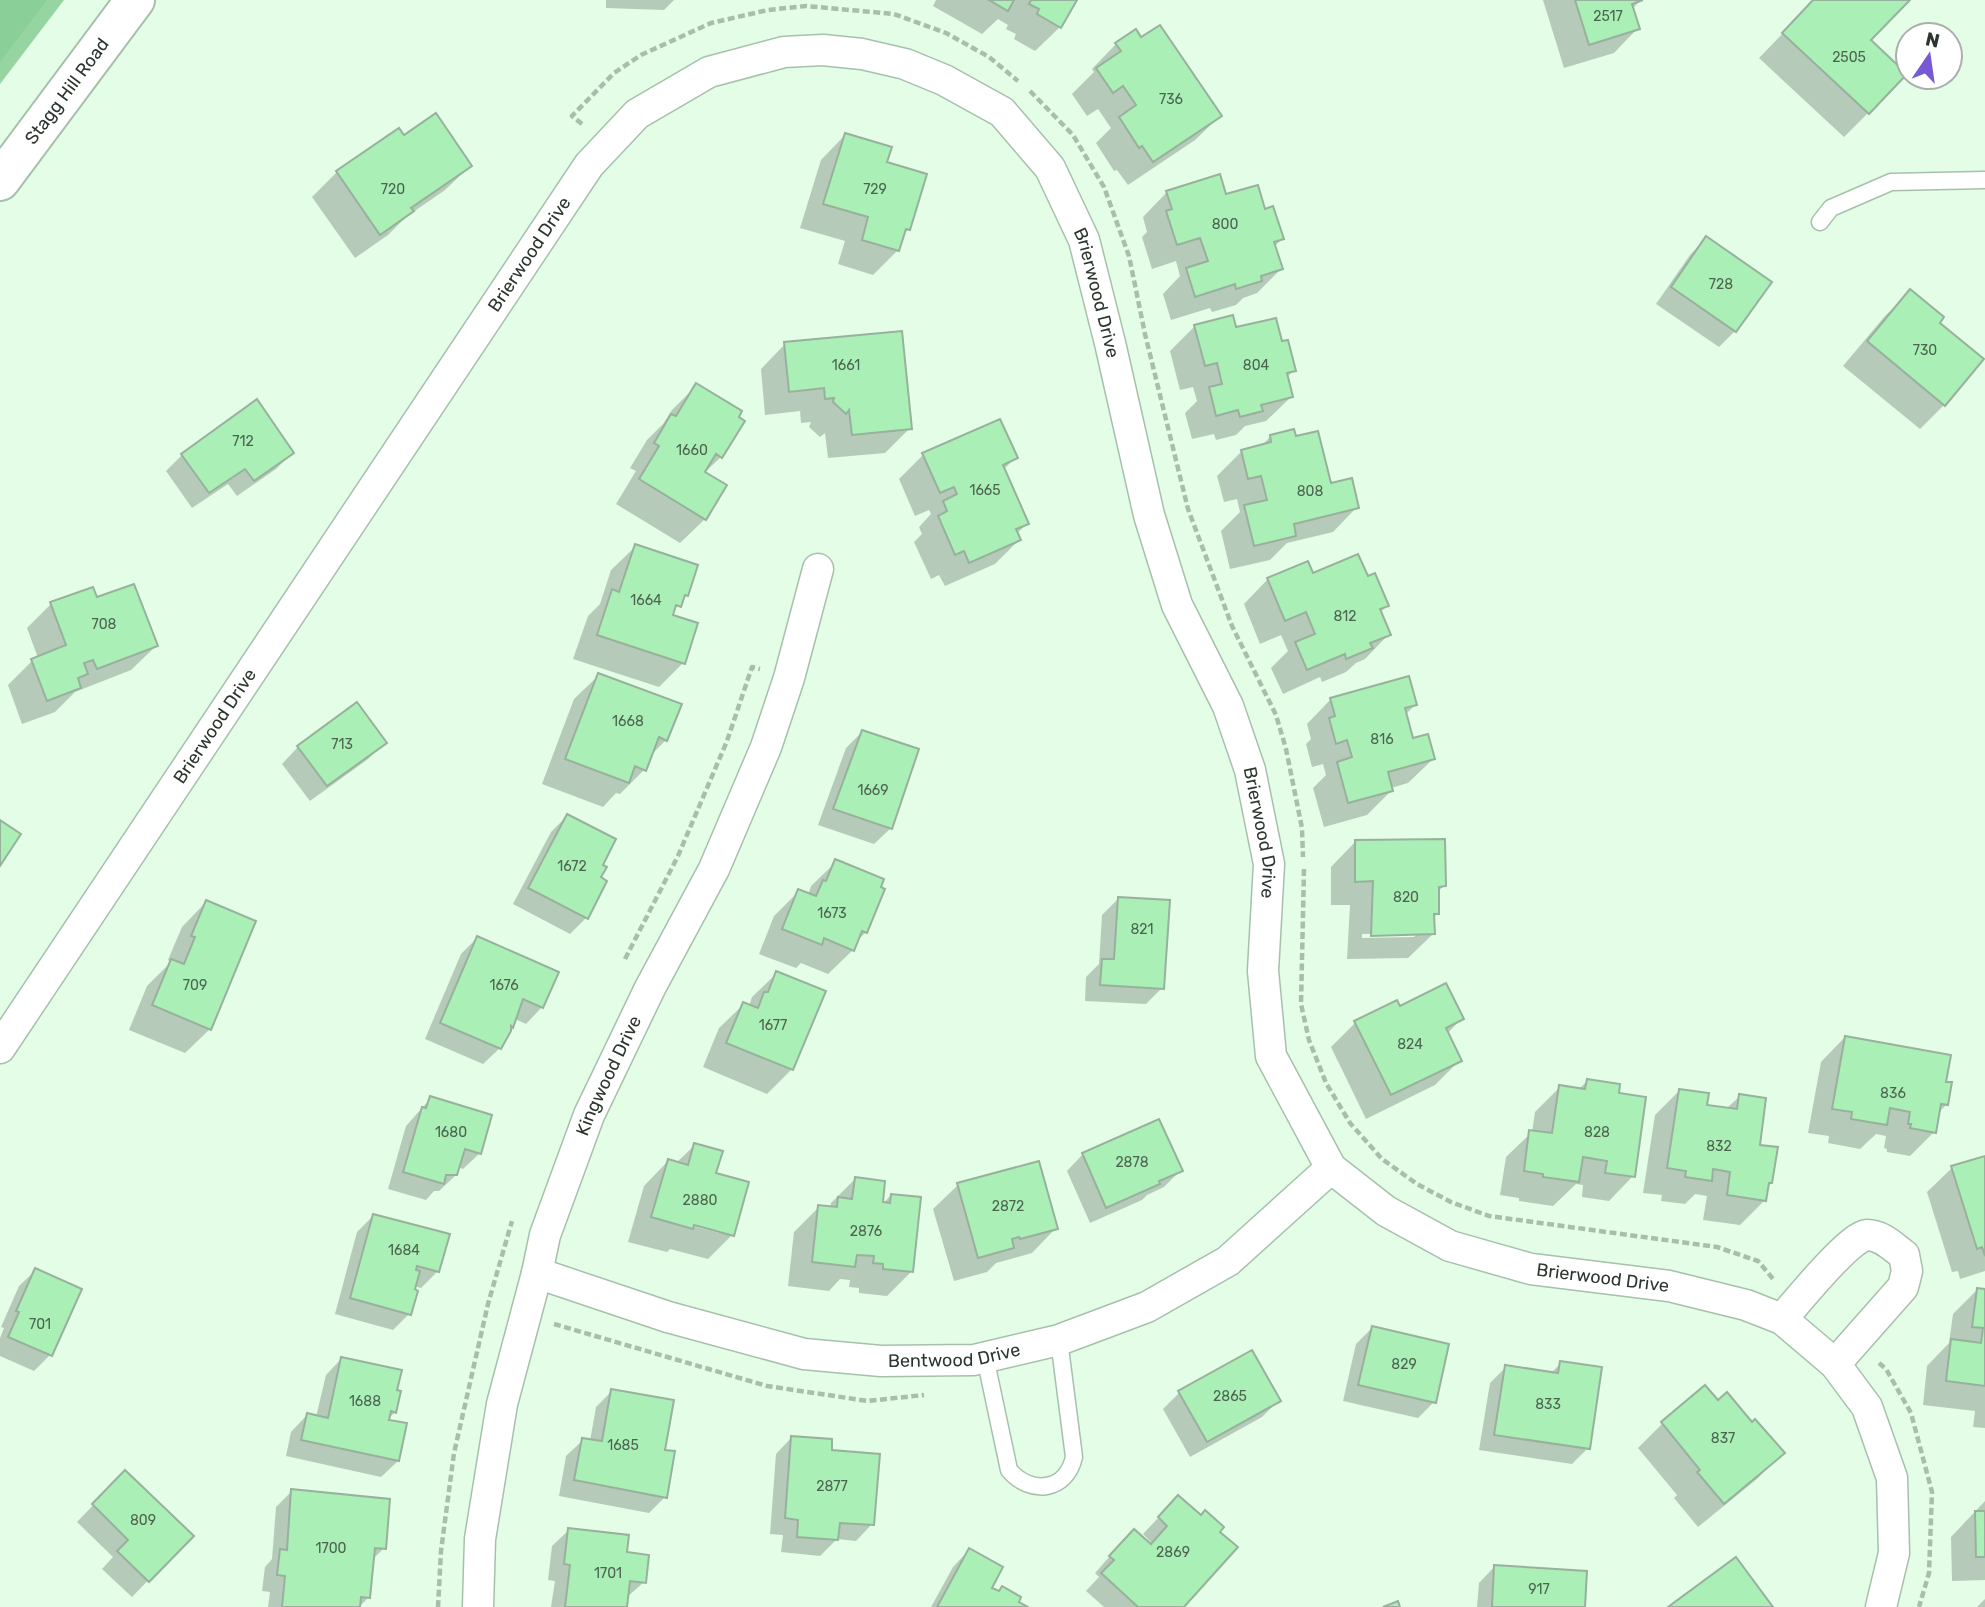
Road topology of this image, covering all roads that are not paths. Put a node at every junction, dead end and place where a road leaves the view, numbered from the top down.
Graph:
1 (135, 0) edge
2 (1985, 180) edge
3 (0, 181) edge
4 (1820, 222) dead end
5 (818, 569) dead end
6 (0, 1048) edge
7 (1331, 1168) junction
8 (537, 1273) junction
9 (1782, 1319) junction
10 (1059, 1340) junction
11 (985, 1357) junction
12 (1835, 1364) junction
13 (478, 1607) edge
14 (1881, 1607) edge

1 - 3 street, Stagg Hill Road
2 - 4 lane
5 - 8 street, Kingwood Drive
6 - 7 street, Brierwood Drive
7 - 9 street, Brierwood Drive
7 - 10 street, Bentwood Drive
8 - 11 street, Bentwood Drive
8 - 13 street, Kingwood Drive
9 - 12 street, Brierwood Drive
9 - 12 street
10 - 11 street, Bentwood Drive
10 - 11 lane
12 - 14 street, Brierwood Drive

